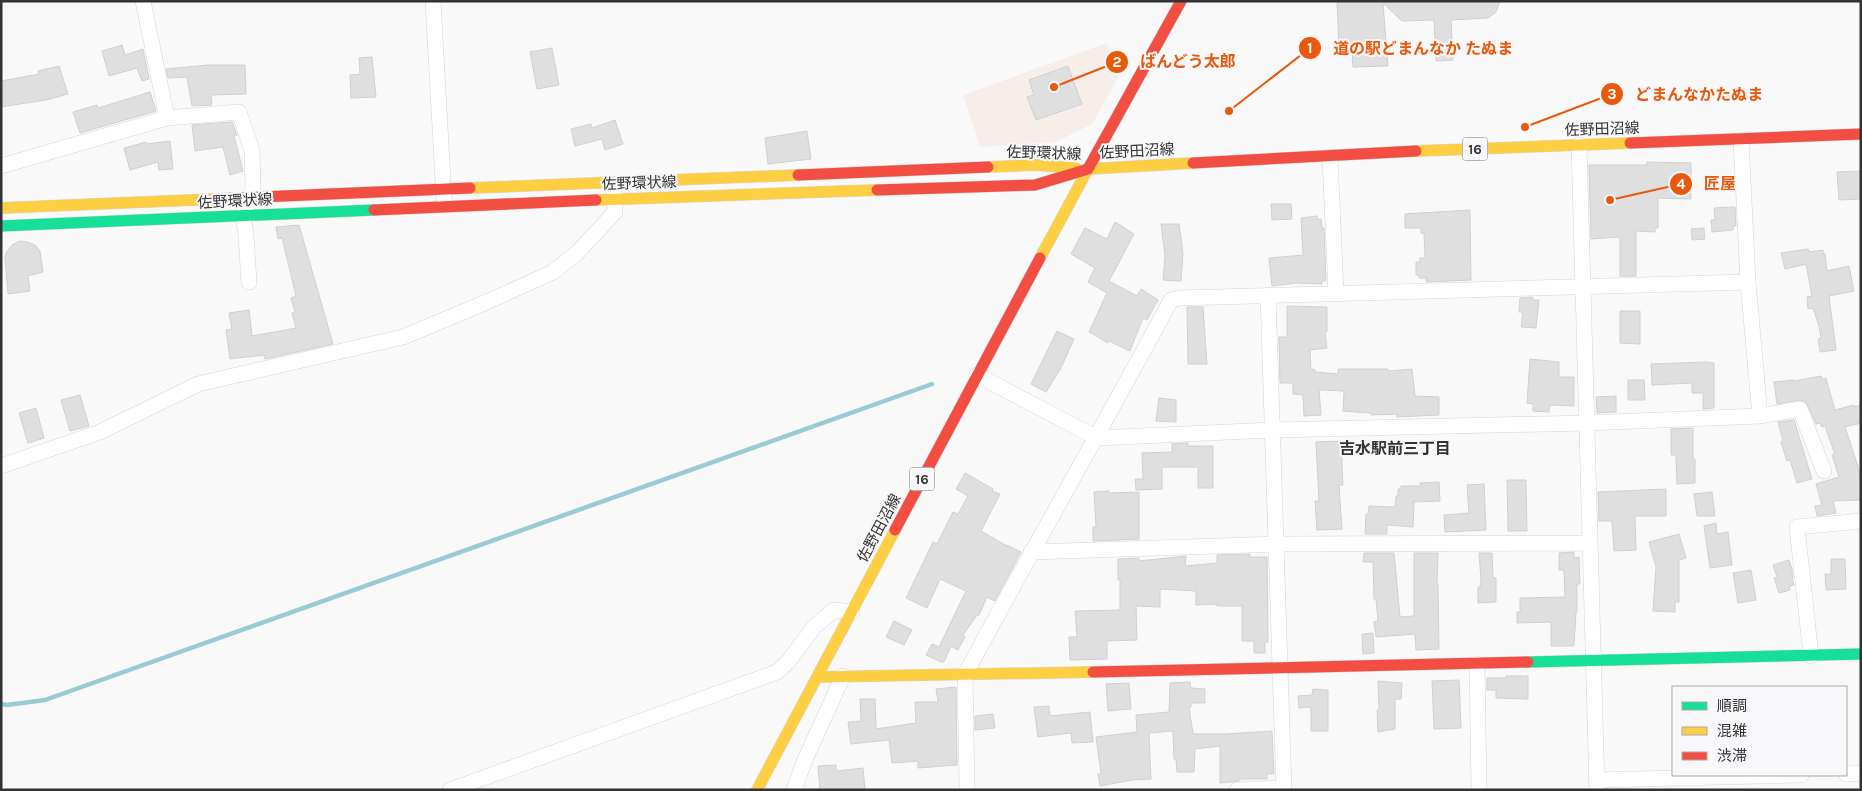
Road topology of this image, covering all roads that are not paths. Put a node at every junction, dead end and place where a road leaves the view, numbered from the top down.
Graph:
1 (143, 1) edge
2 (433, 1) edge
3 (1181, 1) edge
4 (167, 118) junction
5 (1861, 134) edge
6 (1741, 140) junction
7 (1579, 145) junction
8 (1330, 157) junction
9 (1, 166) edge
10 (1088, 169) junction
11 (613, 183) junction
12 (444, 191) junction
13 (252, 198) junction
14 (615, 199) junction
15 (445, 206) junction
16 (1, 208) edge
17 (243, 216) junction
18 (1, 226) edge
19 (249, 282) dead end
20 (1748, 282) junction
21 (1583, 288) junction
22 (1336, 293) junction
23 (1268, 295) junction
24 (976, 375) junction
25 (1760, 416) junction
26 (1586, 423) junction
27 (1274, 430) junction
28 (1097, 438) junction
29 (3, 462) edge
30 (1824, 471) dead end
31 (1861, 520) edge
32 (1590, 543) junction
33 (1277, 544) junction
34 (1031, 552) junction
35 (852, 612) junction
36 (1861, 654) edge
37 (1811, 656) junction
38 (1594, 661) junction
39 (1477, 664) junction
40 (1281, 668) junction
41 (965, 673) junction
42 (843, 676) junction
43 (817, 677) junction
44 (1861, 773) edge
45 (1847, 774) edge
46 (1780, 776) edge
47 (1596, 785) edge
48 (1284, 789) edge
49 (450, 790) edge
50 (758, 790) edge
51 (794, 790) edge
52 (968, 790) edge
53 (1238, 790) edge
54 (1479, 790) edge

1 - 4 street
2 - 12 street
3 - 10 main road
4 - 9 street
4 - 13 street
5 - 6 main road, 佐野田沼線 / 16
6 - 7 main road, 佐野田沼線 / 16
6 - 20 street
7 - 8 main road, 佐野田沼線 / 16
7 - 21 street
8 - 10 main road, 佐野田沼線 / 16
8 - 22 street
10 - 11 main road, 佐野環状線
10 - 14 main road, 佐野環状線
10 - 24 main road, 佐野田沼線 / 16
11 - 12 main road, 佐野環状線
11 - 14 street
12 - 13 main road, 佐野環状線
12 - 15 street
13 - 16 main road, 佐野環状線
13 - 17 street
14 - 15 main road, 佐野環状線
14 - 29 street
15 - 17 main road, 佐野環状線
17 - 18 main road, 佐野環状線
17 - 19 street
20 - 21 street
20 - 25 street
21 - 22 street
21 - 26 street
22 - 23 street
23 - 27 street
23 - 28 street
24 - 28 street
24 - 35 main road, 佐野田沼線 / 16
25 - 26 street
25 - 30 street
26 - 27 street
26 - 32 street
27 - 28 street
27 - 33 street
28 - 34 street
31 - 37 street
32 - 33 street
32 - 38 street
33 - 34 street
33 - 40 street
34 - 41 street
35 - 43 main road, 佐野田沼線 / 16
35 - 49 street
36 - 37 main road
37 - 38 main road
38 - 39 main road
38 - 47 street
39 - 40 main road
39 - 54 street
40 - 41 main road
40 - 48 street
41 - 42 main road
41 - 52 street
42 - 43 main road
42 - 51 street
43 - 50 main road, 佐野田沼線 / 16
44 - 45 street
46 - 47 street
48 - 53 street

